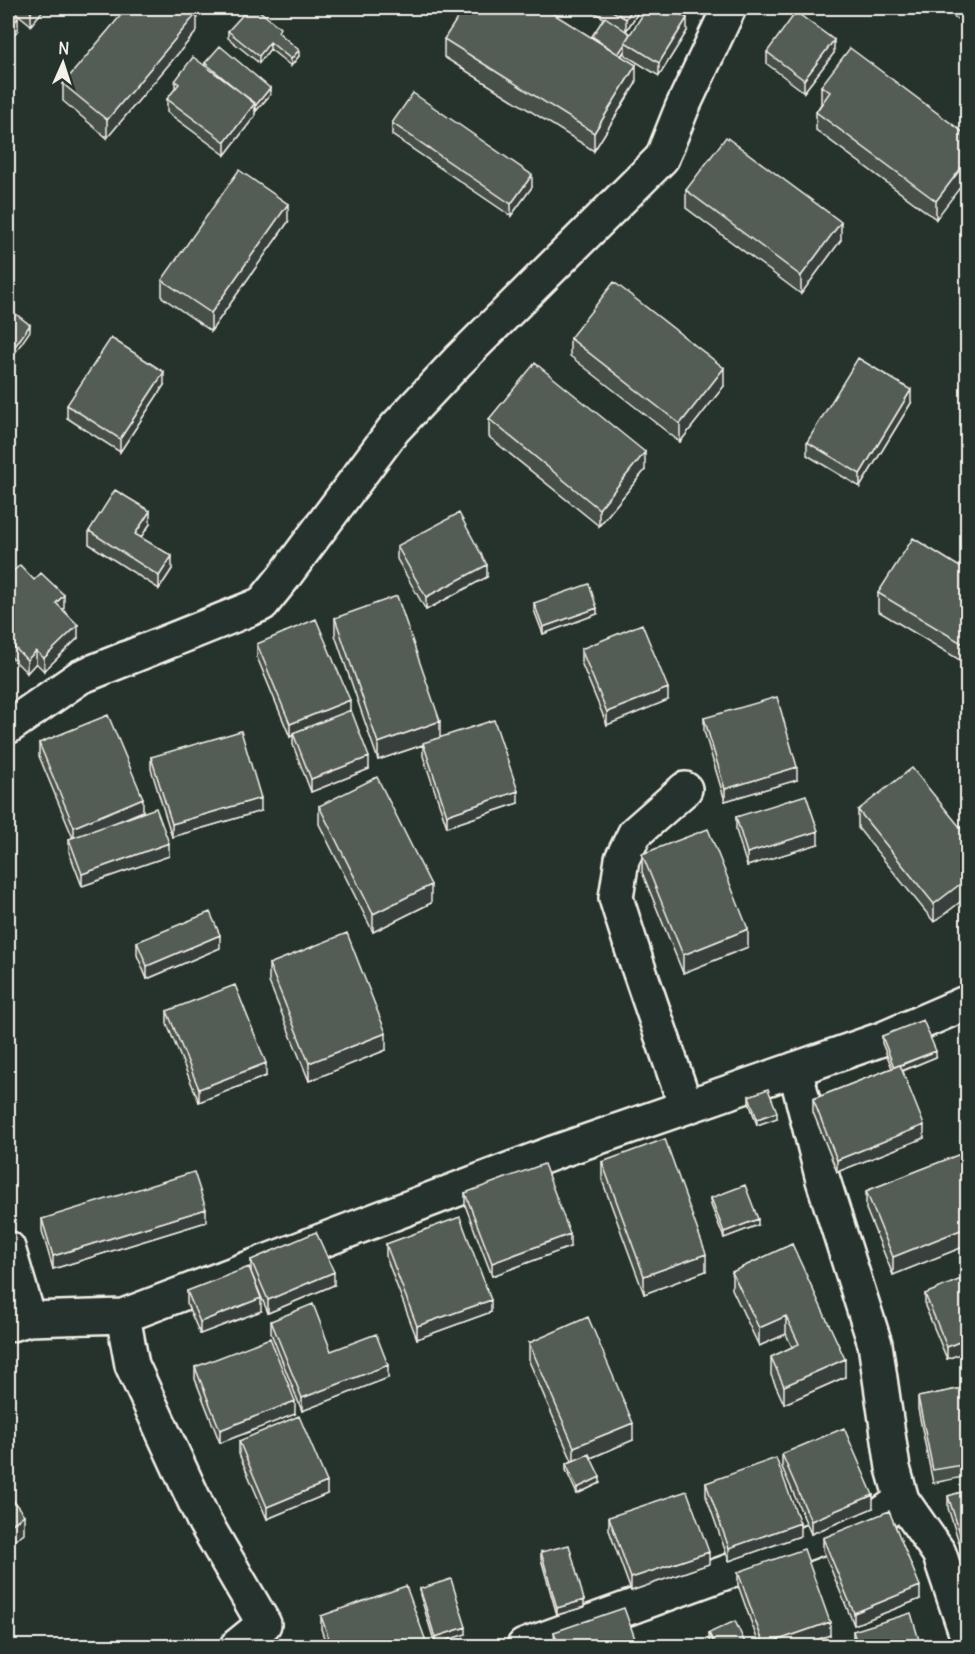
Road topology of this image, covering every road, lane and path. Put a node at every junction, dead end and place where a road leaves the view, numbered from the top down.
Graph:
1 (729, 8) edge
2 (8, 727) edge
3 (685, 789) dead end
4 (968, 1002) edge
5 (795, 1069) junction
6 (686, 1107) junction
7 (8, 1248) edge
8 (123, 1316) junction
9 (18, 1322) edge
10 (902, 1500) junction
11 (270, 1635) edge
12 (968, 1639) edge
13 (237, 1647) edge
14 (524, 1647) edge

1 - 2 street
3 - 6 street
4 - 5 street
5 - 6 street
5 - 10 street
6 - 8 street
7 - 9 street
8 - 9 street
8 - 11 street
10 - 12 street
10 - 14 street
11 - 13 street

